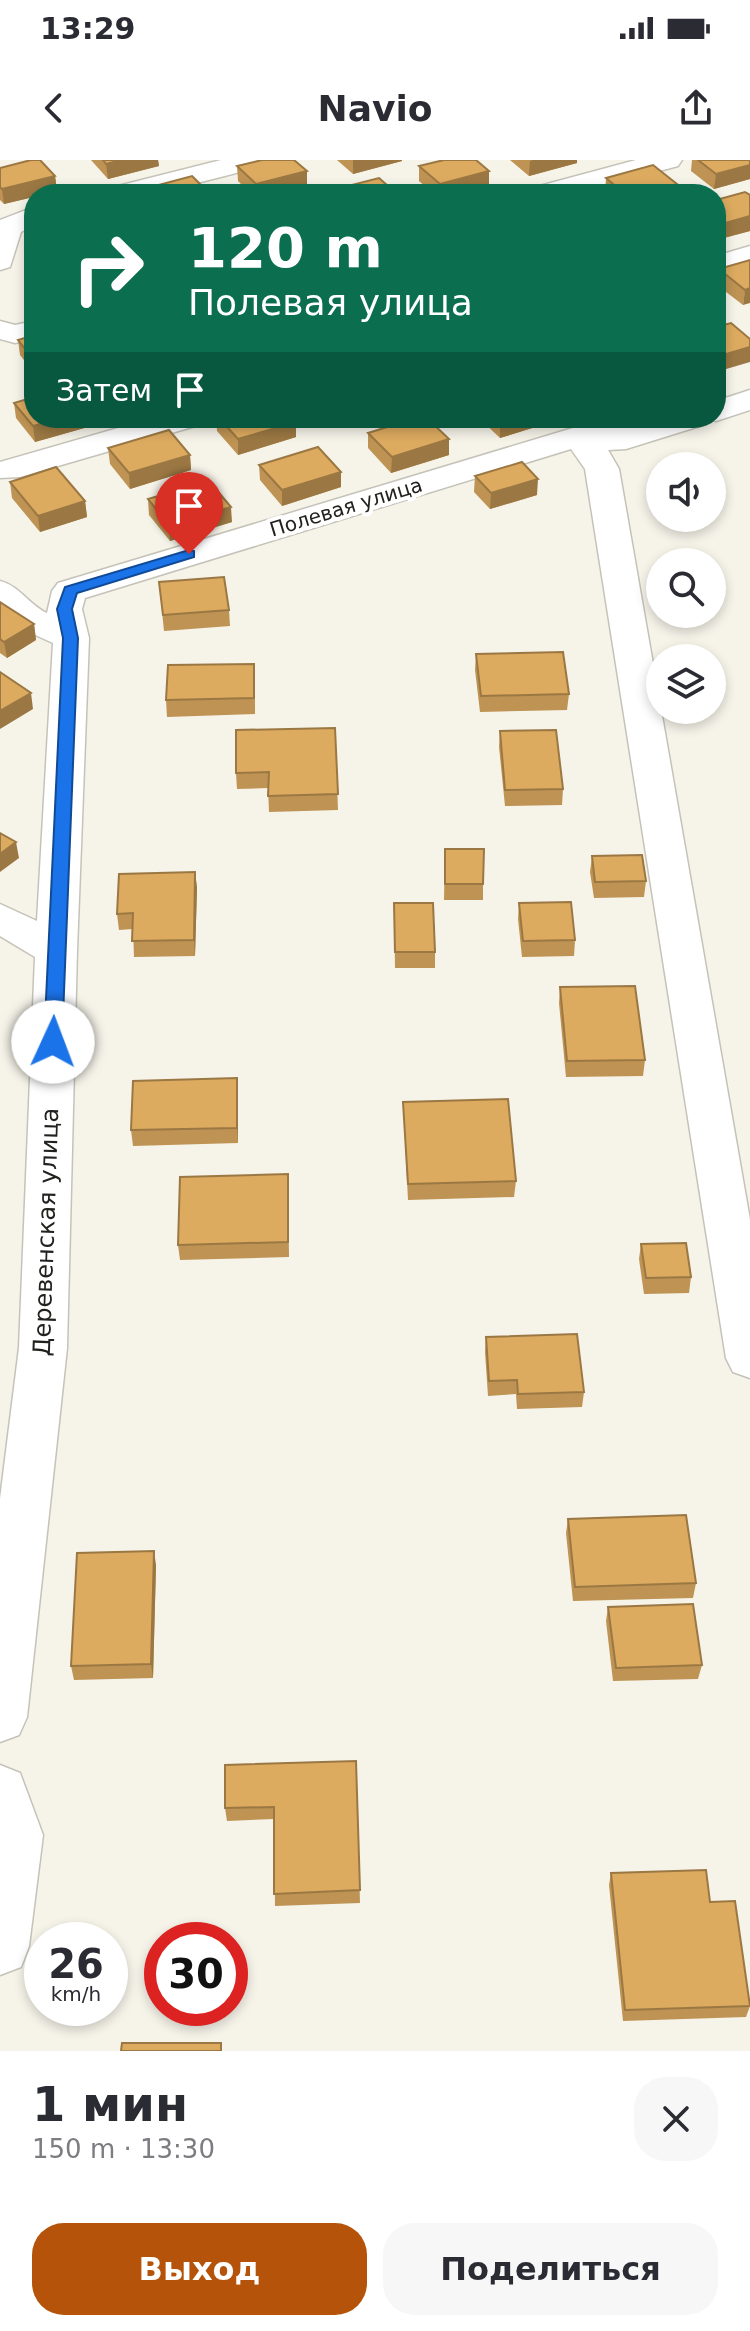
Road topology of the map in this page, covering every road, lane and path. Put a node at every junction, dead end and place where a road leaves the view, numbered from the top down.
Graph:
1 (254, 160) edge
2 (668, 160) edge
3 (159, 184) edge
4 (579, 184) edge
5 (24, 218) edge
6 (750, 255) edge
7 (0, 261) edge
8 (726, 262) edge
9 (750, 385) edge
10 (726, 392) edge
11 (750, 400) edge
12 (726, 408) edge
13 (153, 428) edge
14 (618, 428) edge
15 (649, 428) edge
16 (584, 443) junction
17 (8, 470) dead end
18 (0, 592) edge
19 (68, 624) junction
20 (0, 918) edge
21 (56, 950) junction
22 (750, 1358) edge
23 (0, 1717) edge
24 (0, 1792) edge
25 (0, 1946) edge

1 - 3 street
2 - 4 street
5 - 7 street
6 - 8 street
9 - 10 street
11 - 12 street
13 - 17 street
14 - 16 street
15 - 16 street
16 - 19 street
16 - 22 street
18 - 19 street
19 - 21 street, Деревенская улица
20 - 21 street
21 - 23 street, Деревенская улица
24 - 25 street

